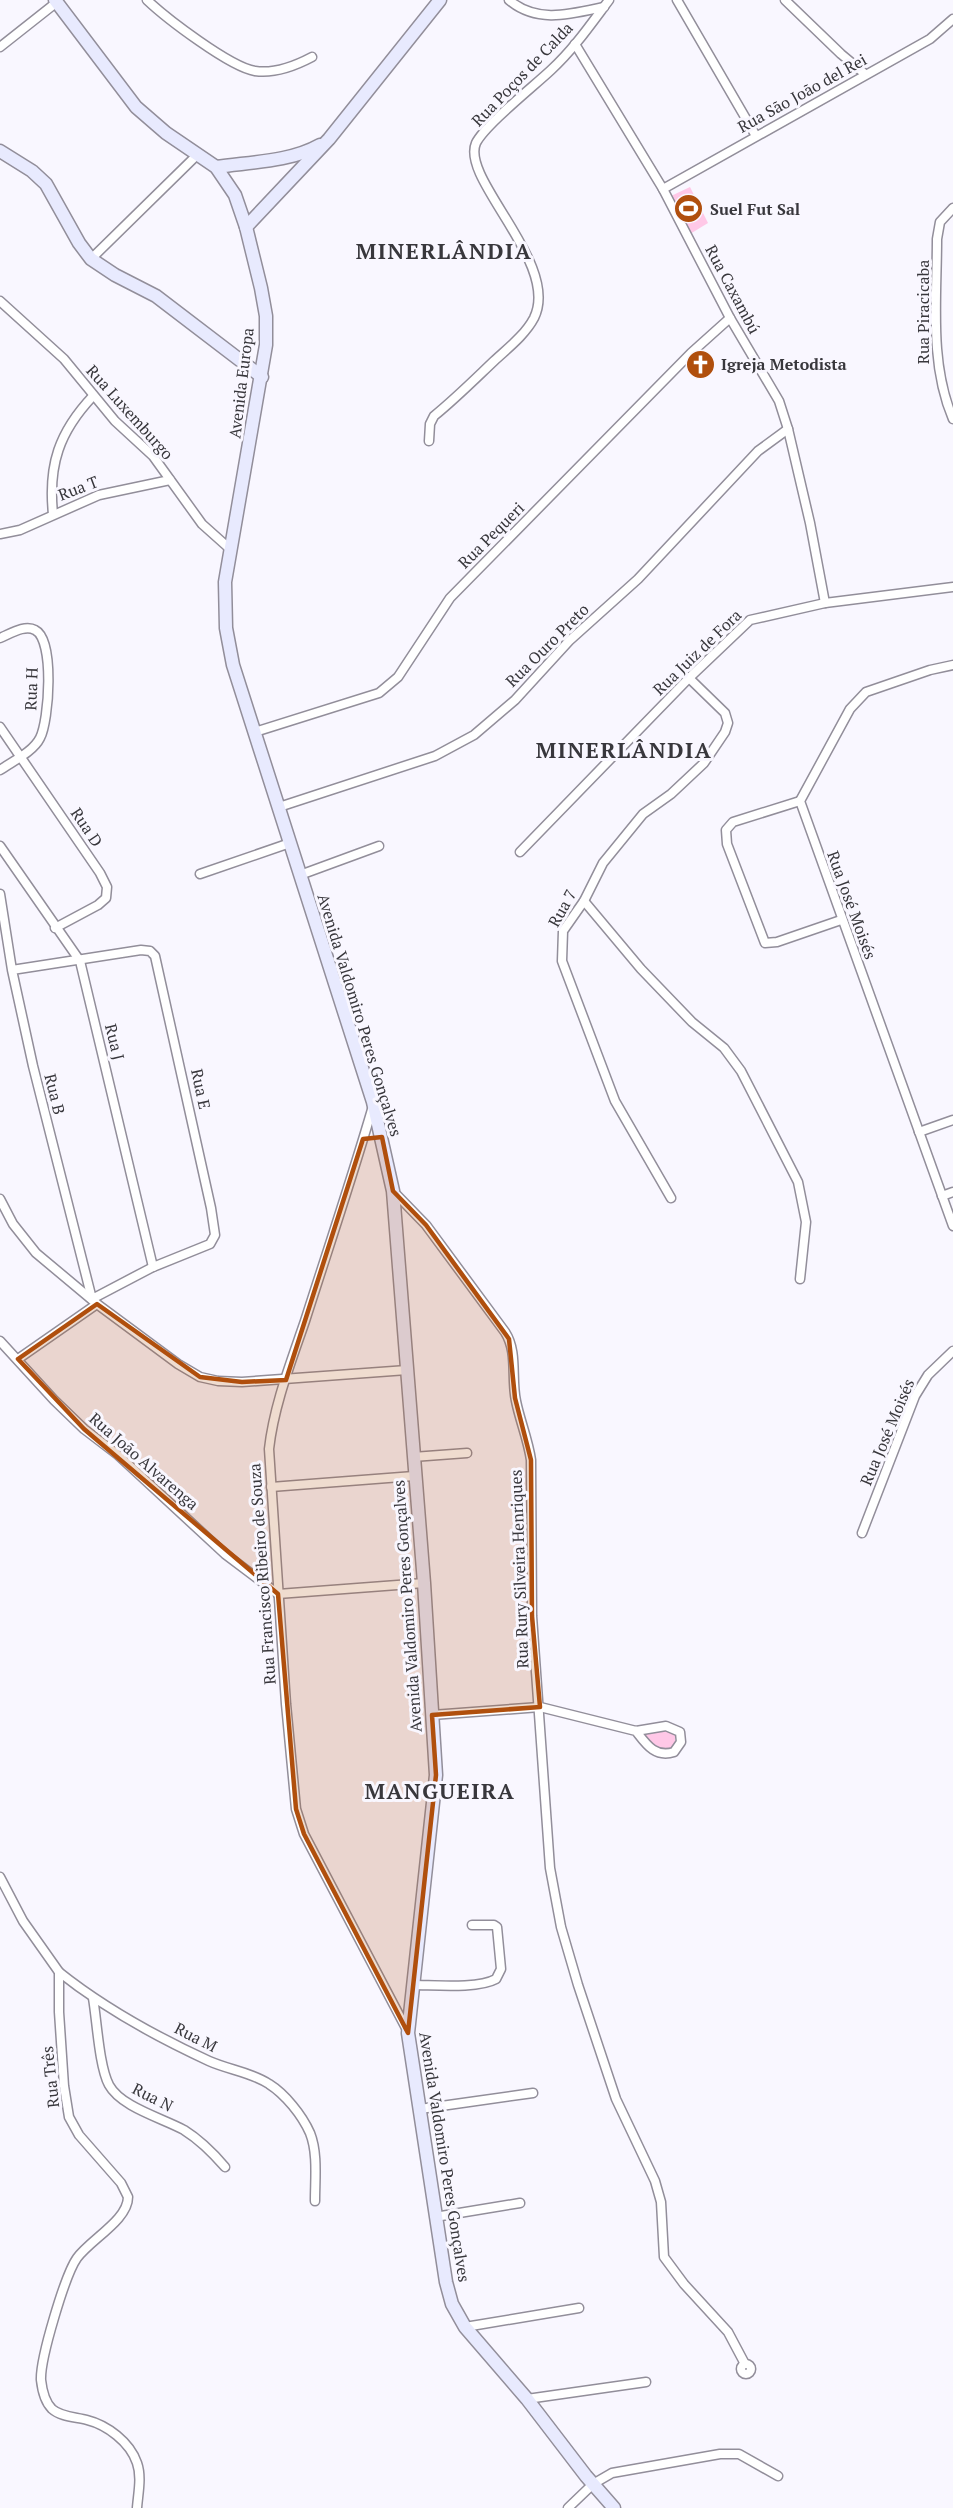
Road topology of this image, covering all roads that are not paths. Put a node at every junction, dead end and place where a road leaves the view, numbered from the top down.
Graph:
1 (147, 0) edge
2 (440, 0) edge
3 (509, 0) edge
4 (677, 0) edge
5 (785, 0) edge
6 (56, 1) edge
7 (606, 4) edge
8 (953, 19) edge
9 (575, 44) junction
10 (0, 47) edge
11 (312, 57) dead end
12 (865, 74) junction
13 (756, 136) junction
14 (329, 139) junction
15 (0, 151) edge
16 (197, 155) junction
17 (283, 157) junction
18 (216, 167) junction
19 (295, 176) junction
20 (663, 189) junction
21 (953, 208) edge
22 (246, 226) junction
23 (91, 259) junction
24 (0, 301) edge
25 (730, 318) junction
26 (262, 377) junction
27 (93, 396) junction
28 (953, 419) edge
29 (788, 429) junction
30 (429, 441) dead end
31 (170, 480) junction
32 (53, 514) junction
33 (0, 534) edge
34 (230, 549) junction
35 (953, 587) edge
36 (825, 603) junction
37 (0, 638) edge
38 (233, 665) joint
39 (953, 665) edge
40 (689, 678) junction
41 (0, 727) edge
42 (255, 732) junction
43 (21, 756) junction
44 (0, 770) edge
45 (800, 801) junction
46 (279, 807) junction
47 (290, 843) junction
48 (0, 846) edge
49 (379, 846) dead end
50 (520, 852) dead end
51 (200, 874) dead end
52 (300, 875) junction
53 (0, 894) edge
54 (584, 901) junction
55 (841, 920) junction
56 (55, 928) junction
57 (80, 961) junction
58 (12, 970) junction
59 (374, 1102) junction
60 (953, 1120) edge
61 (919, 1132) junction
62 (382, 1137) junction
63 (363, 1139) junction
64 (393, 1191) junction
65 (953, 1192) edge
66 (942, 1196) junction
67 (671, 1198) dead end
68 (0, 1199) edge
69 (953, 1226) edge
70 (153, 1267) junction
71 (800, 1279) dead end
72 (94, 1301) junction
73 (0, 1341) edge
74 (953, 1351) edge
75 (18, 1359) junction
76 (407, 1371) junction
77 (286, 1380) junction
78 (467, 1453) dead end
79 (413, 1457) junction
80 (414, 1476) junction
81 (272, 1487) junction
82 (862, 1533) dead end
83 (424, 1583) junction
84 (278, 1594) junction
85 (540, 1707) junction
86 (432, 1715) junction
87 (636, 1731) junction
88 (0, 1876) edge
89 (472, 1924) dead end
90 (59, 1972) junction
91 (413, 1985) junction
92 (93, 1998) junction
93 (408, 2032) junction
94 (533, 2093) dead end
95 (420, 2109) junction
96 (225, 2167) dead end
97 (315, 2201) dead end
98 (520, 2203) dead end
99 (435, 2217) junction
100 (579, 2308) dead end
101 (465, 2328) junction
102 (745, 2364) dead end
103 (646, 2382) dead end
104 (526, 2399) junction
105 (778, 2476) dead end
106 (593, 2484) junction
107 (137, 2508) edge
108 (568, 2508) edge
109 (615, 2508) edge

1 - 11 street
2 - 14 street
3 - 7 street
4 - 13 street
5 - 12 street
6 - 10 street
6 - 16 street, Avenida Europa
7 - 9 street, Rua Poços de Calda
8 - 12 street, Rua São João del Rei
9 - 20 street, Rua Caxambú
9 - 30 street, Rua Poços de Calda
12 - 13 street, Rua São João del Rei
13 - 20 street, Rua São João del Rei
14 - 17 street
14 - 19 street
15 - 23 street
16 - 18 street, Avenida Europa
16 - 23 street
17 - 18 street
17 - 19 street
18 - 22 street, Avenida Europa
19 - 22 street
20 - 25 street, Rua Caxambú
21 - 28 street, Rua Piracicaba
22 - 26 street, Avenida Europa
23 - 26 street
24 - 27 street, Rua Luxemburgo
25 - 29 street, Rua Caxambú
25 - 42 street, Rua Pequeri
26 - 34 street, Avenida Europa
27 - 31 street, Rua Luxemburgo
27 - 32 street
29 - 36 street, Rua Caxambú
29 - 46 street, Rua Ouro Preto
31 - 32 street, Rua T
31 - 34 street, Rua Luxemburgo
32 - 33 street, Rua T
34 - 38 street, Avenida Europa
35 - 36 street, Rua Juiz de Fora
36 - 40 street, Rua Juiz de Fora
37 - 43 street, Rua H
38 - 42 street, Avenida Valdomiro Peres Gonçalves
39 - 45 street
40 - 50 street, Rua Juiz de Fora
40 - 54 street, Rua 7
41 - 43 street, Rua D
42 - 46 street, Avenida Valdomiro Peres Gonçalves
43 - 44 street, Rua H
43 - 56 street, Rua D
45 - 55 street, Rua José Moisés
45 - 55 street
46 - 47 street, Avenida Valdomiro Peres Gonçalves
47 - 51 street
47 - 52 street, Avenida Valdomiro Peres Gonçalves
48 - 56 street, Rua J
49 - 52 street
52 - 59 street, Avenida Valdomiro Peres Gonçalves
53 - 58 street, Rua B
54 - 67 street, Rua 7
54 - 71 street
55 - 61 street, Rua José Moisés
56 - 57 street, Rua J
57 - 58 street, Rua E
57 - 70 street, Rua J
57 - 70 street, Rua E
58 - 72 street, Rua B
59 - 62 street, Avenida Valdomiro Peres Gonçalves
59 - 63 street, Rua Francisco Ribeiro de Souza
60 - 61 street
61 - 66 street, Rua José Moisés
62 - 63 street
62 - 64 street, Avenida Valdomiro Peres Gonçalves
63 - 77 street, Rua Francisco Ribeiro de Souza
64 - 76 street, Avenida Valdomiro Peres Gonçalves
64 - 85 street, Rua Rury Silveira Henriques
65 - 66 street
66 - 69 street, Rua José Moisés
68 - 72 street
70 - 72 street, Rua E
72 - 75 street, Rua E
72 - 77 street
73 - 75 street, Rua João Alvarenga
74 - 82 street, Rua José Moisés
75 - 84 street, Rua João Alvarenga
76 - 77 street
76 - 79 street, Avenida Valdomiro Peres Gonçalves
77 - 81 street, Rua Francisco Ribeiro de Souza
78 - 79 street
79 - 80 street, Avenida Valdomiro Peres Gonçalves
80 - 81 street
80 - 83 street, Avenida Valdomiro Peres Gonçalves
81 - 84 street, Rua Francisco Ribeiro de Souza
83 - 84 street
83 - 86 street, Avenida Valdomiro Peres Gonçalves
84 - 93 street, Rua Francisco Ribeiro de Souza
85 - 86 street
85 - 87 street
85 - 102 street, Rua Rury Silveira Henriques
86 - 91 street, Avenida Valdomiro Peres Gonçalves
87 - 87 street
88 - 90 street
89 - 91 street
90 - 92 street, Rua M
90 - 107 street, Rua Três
91 - 93 street, Avenida Valdomiro Peres Gonçalves
92 - 96 street, Rua N
92 - 97 street, Rua M
93 - 95 street, Avenida Valdomiro Peres Gonçalves
94 - 95 street
95 - 99 street, Avenida Valdomiro Peres Gonçalves
98 - 99 street
99 - 101 street, Avenida Valdomiro Peres Gonçalves
100 - 101 street
101 - 104 street, Avenida Valdomiro Peres Gonçalves
103 - 104 street
104 - 106 street, Avenida Valdomiro Peres Gonçalves
105 - 106 street
106 - 108 street
106 - 109 street, Avenida Valdomiro Peres Gonçalves

